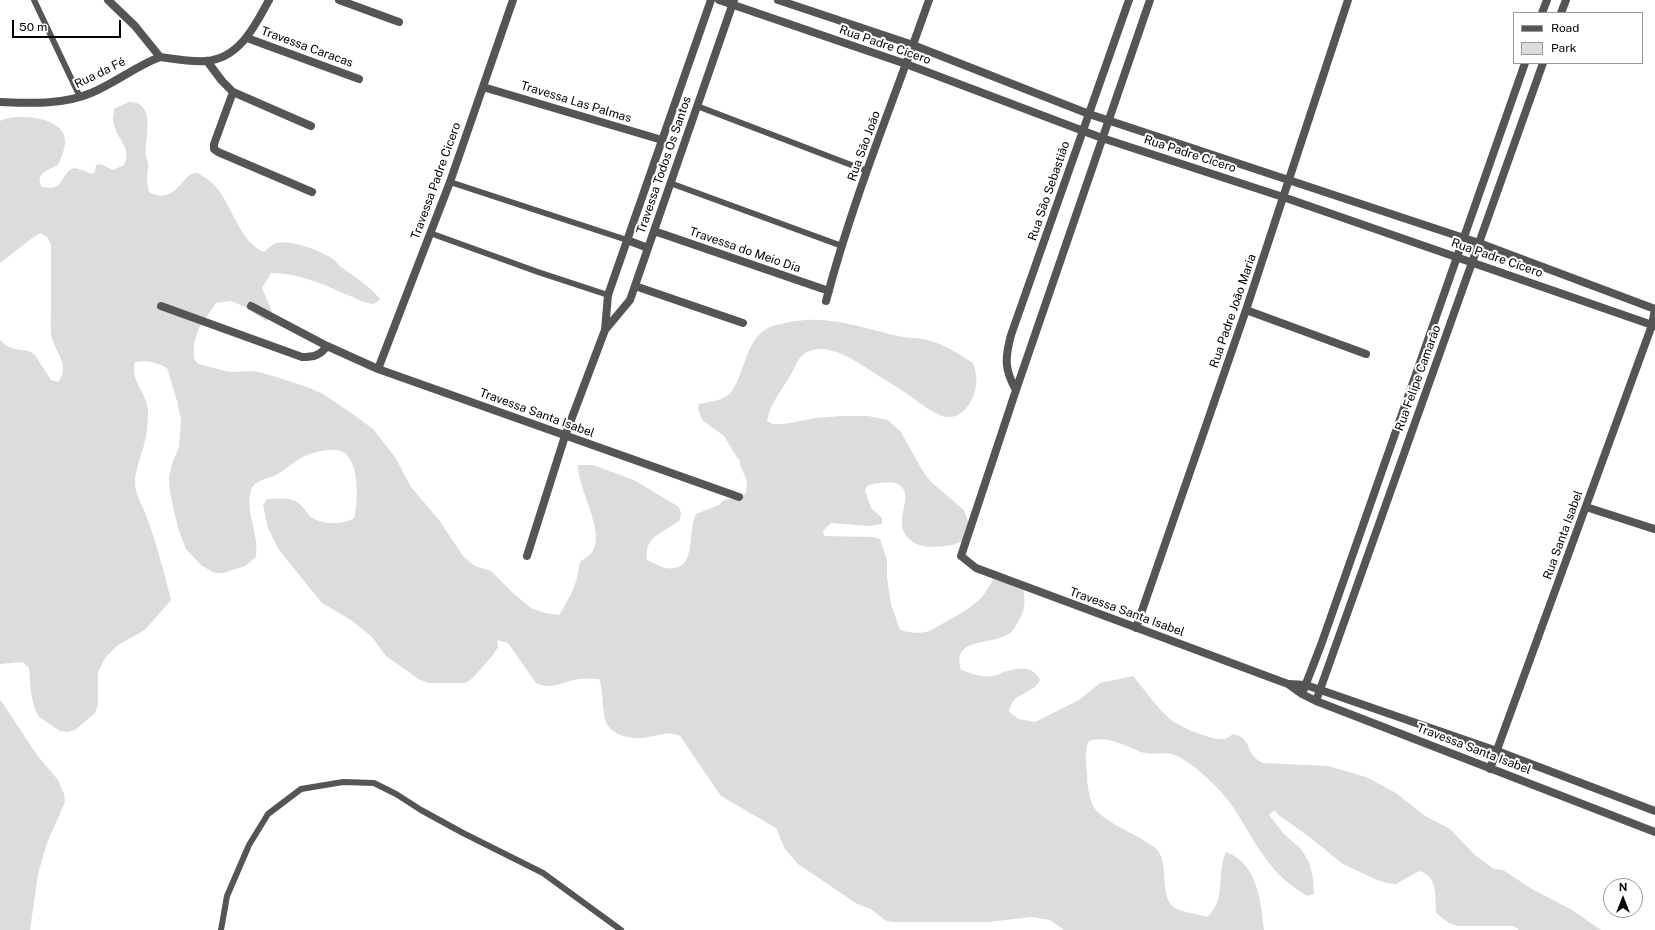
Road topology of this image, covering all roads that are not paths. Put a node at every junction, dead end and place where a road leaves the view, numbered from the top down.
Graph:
1 (34, 0) edge
2 (108, 0) edge
3 (269, 0) edge
4 (339, 0) edge
5 (513, 0) edge
6 (711, 0) edge
7 (719, 0) edge
8 (778, 0) edge
9 (929, 0) edge
10 (1129, 0) edge
11 (1150, 0) edge
12 (1348, 0) edge
13 (1547, 0) edge
14 (1566, 0) edge
15 (733, 2) edge
16 (1542, 12) edge
17 (1561, 12) edge
18 (399, 22) dead end
19 (247, 38) junction
20 (913, 45) junction
21 (160, 57) junction
22 (207, 61) junction
23 (906, 64) junction
24 (1525, 64) edge
25 (1543, 64) edge
26 (359, 79) dead end
27 (483, 87) junction
28 (233, 92) junction
29 (80, 97) junction
30 (0, 102) edge
31 (698, 106) junction
32 (1089, 114) junction
33 (1109, 120) junction
34 (311, 126) dead end
35 (1083, 131) junction
36 (1102, 138) junction
37 (662, 140) junction
38 (867, 171) junction
39 (1289, 180) junction
40 (450, 182) junction
41 (670, 183) junction
42 (312, 192) dead end
43 (1283, 196) junction
44 (654, 231) junction
45 (430, 233) junction
46 (1463, 238) junction
47 (627, 240) junction
48 (1479, 243) junction
49 (842, 246) junction
50 (648, 248) junction
51 (1456, 257) junction
52 (1472, 262) junction
53 (635, 286) junction
54 (829, 291) junction
55 (608, 295) junction
56 (826, 301) dead end
57 (161, 306) dead end
58 (251, 306) dead end
59 (1655, 309) edge
60 (1246, 310) junction
61 (743, 323) dead end
62 (1653, 325) edge
63 (605, 330) junction
64 (328, 346) junction
65 (1366, 354) dead end
66 (378, 369) junction
67 (1016, 390) junction
68 (565, 436) junction
69 (739, 497) dead end
70 (1586, 507) junction
71 (1654, 529) edge
72 (527, 556) dead end
73 (1136, 628) junction
74 (1288, 684) junction
75 (1306, 685) junction
76 (1320, 691) junction
77 (1302, 694) junction
78 (1316, 701) junction
79 (1498, 751) junction
80 (1490, 769) junction
81 (1655, 811) edge
82 (1655, 832) edge
83 (221, 930) edge
84 (621, 930) edge

1 - 29 lane
2 - 21 street
3 - 19 street, Rua da Fé
4 - 18 street
5 - 27 street, Travessa Padre Cicero
6 - 37 street, Travessa Todos Os Santos
7 - 15 street, Rua Padre Cícero
8 - 20 street, Rua Padre Cícero
9 - 20 street, Rua São João
10 - 32 street, Rua São Sebastião
11 - 33 street
12 - 39 street, Rua Padre João Maria
13 - 16 street
14 - 17 street
15 - 23 street, Rua Padre Cícero
15 - 31 street, Travessa Todos Os Santos
19 - 22 street, Rua da Fé
19 - 26 street, Travessa Caracas
20 - 23 street, Rua São João
20 - 32 street, Rua Padre Cícero
21 - 22 street, Rua da Fé
21 - 29 street, Rua da Fé
22 - 28 street
23 - 35 street, Rua Padre Cícero
23 - 38 street, Rua São João
24 - 46 street, Rua Felipe Camarão
25 - 48 street, Rua Felipe Camarão
27 - 37 street, Travessa Las Palmas
27 - 40 street, Travessa Padre Cicero
28 - 34 street
28 - 42 street
29 - 30 street, Rua da Fé
31 - 38 lane
31 - 41 street, Travessa Todos Os Santos
32 - 33 street, Rua Padre Cícero
32 - 35 street, Rua São Sebastião
33 - 36 street
33 - 39 street, Rua Padre Cícero
35 - 36 street, Rua Padre Cícero
35 - 67 street, Rua São Sebastião
36 - 43 street, Rua Padre Cícero
36 - 67 street
37 - 47 street, Travessa Todos Os Santos
38 - 49 street, Rua São João
39 - 43 street, Rua Padre João Maria
39 - 46 street, Rua Padre Cícero
40 - 45 street, Travessa Padre Cicero
40 - 47 lane
41 - 44 street, Travessa Todos Os Santos
41 - 49 lane
43 - 51 street, Rua Padre Cícero
43 - 60 street, Rua Padre João Maria
44 - 50 street, Travessa Todos Os Santos
44 - 54 street, Travessa do Meio Dia
45 - 55 lane
45 - 66 street, Travessa Padre Cicero
46 - 48 street, Rua Padre Cícero
46 - 51 street, Rua Felipe Camarão
47 - 50 street
47 - 55 street, Travessa Todos Os Santos
48 - 52 street, Rua Felipe Camarão
48 - 59 street, Rua Padre Cícero
49 - 54 street, Rua São João
50 - 53 street, Travessa Todos Os Santos
51 - 52 street, Rua Padre Cícero
51 - 75 street, Rua Felipe Camarão
52 - 62 street, Rua Padre Cícero
52 - 76 street, Rua Felipe Camarão
53 - 61 street
53 - 63 street, Travessa Todos Os Santos
54 - 56 street, Rua São João
55 - 63 street, Travessa Todos Os Santos
57 - 64 street
58 - 64 street, Travessa Santa Isabel
59 - 62 street, Rua Santa Isabel
60 - 65 street
60 - 73 street, Rua Padre João Maria
62 - 70 street, Rua Santa Isabel
63 - 68 street, Travessa Todos Os Santos
64 - 66 street, Travessa Santa Isabel
66 - 68 street, Travessa Santa Isabel
67 - 73 street, Travessa Santa Isabel
68 - 69 street, Travessa Santa Isabel
68 - 72 street, Travessa Todos Os Santos
70 - 71 street
70 - 79 street, Rua Santa Isabel
73 - 74 street, Travessa Santa Isabel
74 - 75 street, Travessa Santa Isabel
74 - 77 street, Travessa Santa Isabel
75 - 76 street, Travessa Santa Isabel
75 - 77 street, Rua Felipe Camarão
76 - 78 street, Rua Felipe Camarão
76 - 79 street, Travessa Santa Isabel
77 - 78 street, Travessa Santa Isabel
78 - 80 street, Travessa Santa Isabel
79 - 80 street, Rua Santa Isabel
79 - 81 street, Travessa Santa Isabel
80 - 82 street, Travessa Santa Isabel
83 - 84 lane

